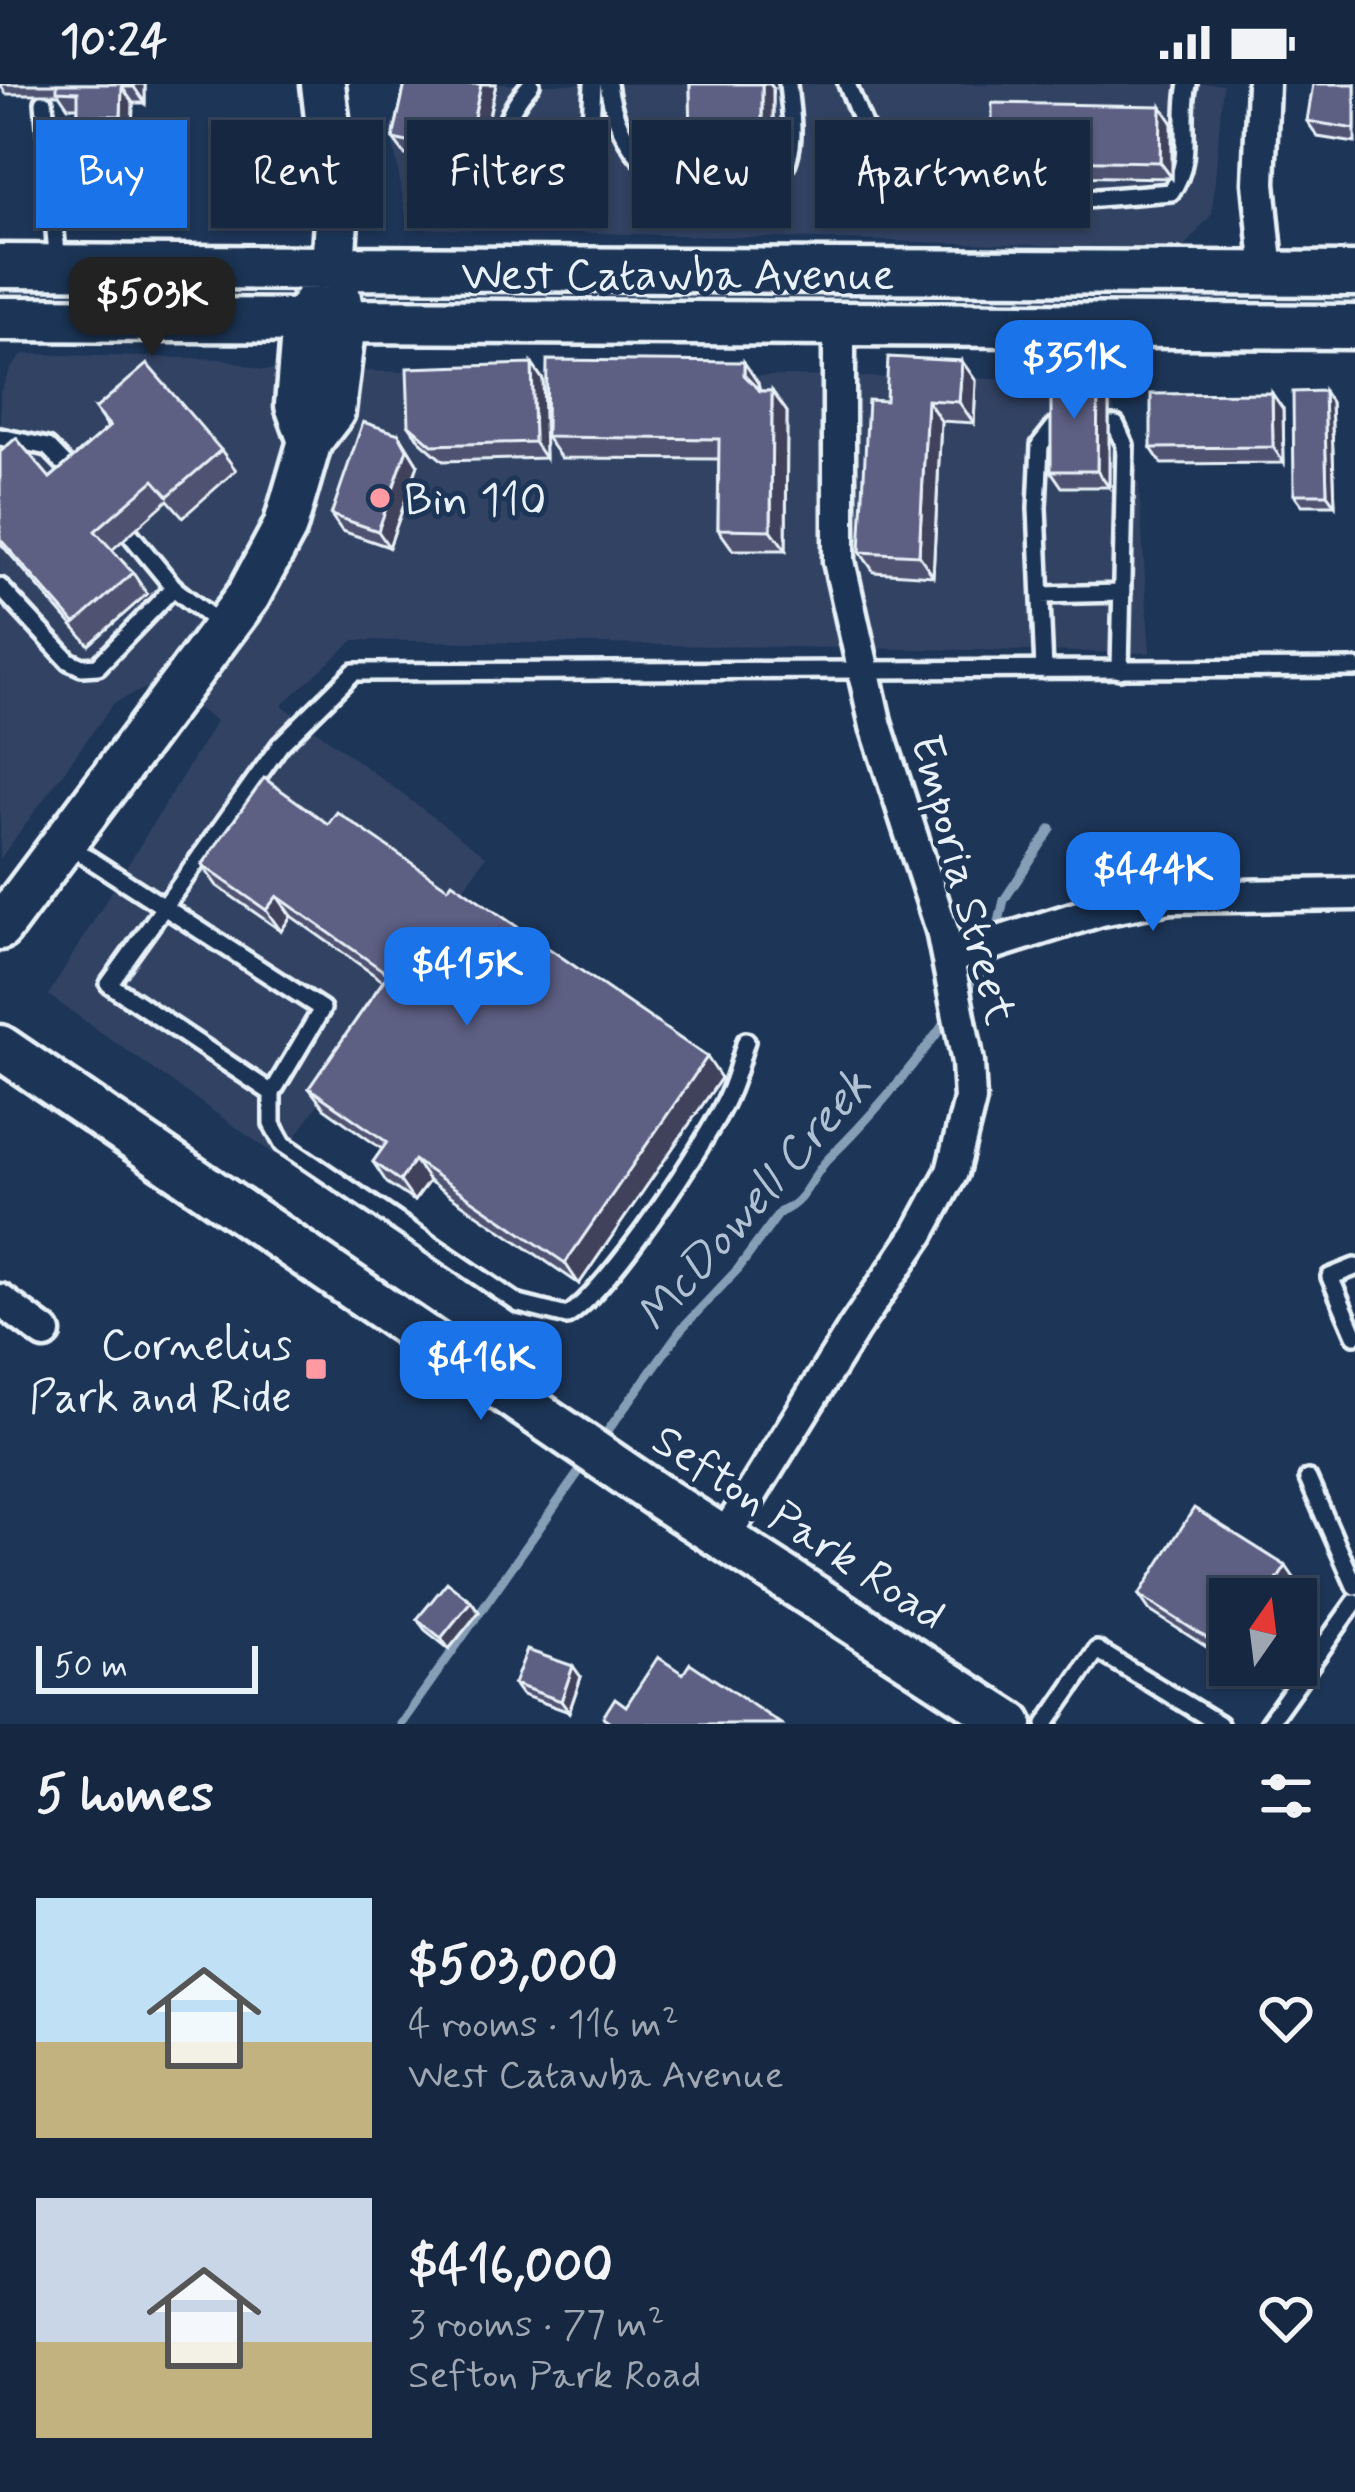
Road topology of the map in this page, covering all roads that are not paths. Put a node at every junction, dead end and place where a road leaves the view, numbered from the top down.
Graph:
1 (323, 84) edge
2 (531, 84) edge
3 (593, 84) edge
4 (608, 84) edge
5 (788, 84) edge
6 (848, 84) edge
7 (1188, 84) edge
8 (1263, 84) edge
9 (44, 102) dead end
10 (0, 266) edge
11 (58, 266) junction
12 (333, 269) junction
13 (1268, 273) junction
14 (1355, 274) edge
15 (0, 319) edge
16 (324, 321) junction
17 (839, 324) junction
18 (931, 325) junction
19 (1355, 327) edge
20 (1062, 425) edge
21 (1109, 425) dead end
22 (0, 437) edge
23 (1117, 444) junction
24 (1040, 445) junction
25 (1062, 445) edge
26 (1062, 465) edge
27 (1108, 466) dead end
28 (83, 483) edge
29 (130, 535) edge
30 (0, 587) edge
31 (174, 587) junction
32 (1122, 593) junction
33 (1041, 595) junction
34 (224, 628) junction
35 (1355, 668) edge
36 (1044, 670) junction
37 (1120, 670) junction
38 (863, 672) junction
39 (64, 842) junction
40 (1355, 894) edge
41 (164, 908) junction
42 (0, 928) edge
43 (948, 958) junction
44 (746, 1041) dead end
45 (0, 1047) edge
46 (272, 1093) junction
47 (1355, 1267) edge
48 (0, 1300) edge
49 (45, 1333) dead end
50 (1355, 1335) edge
51 (1308, 1479) dead end
52 (724, 1538) junction
53 (1355, 1586) edge
54 (1355, 1602) edge
55 (1011, 1724) edge
56 (1046, 1724) edge
57 (1219, 1724) edge
58 (1268, 1724) edge

1 - 12 main road
2 - 3 lane
4 - 5 lane
6 - 7 lane
8 - 13 street
9 - 11 lane
10 - 11 main road, West Catawba Avenue
11 - 12 main road, West Catawba Avenue
12 - 13 main road, West Catawba Avenue
12 - 16 main road
13 - 14 main road, West Catawba Avenue
13 - 18 main road
15 - 16 main road, West Catawba Avenue
16 - 17 main road, West Catawba Avenue
16 - 34 main road
17 - 18 main road, West Catawba Avenue
17 - 38 street, Emporia Street
18 - 19 main road, West Catawba Avenue
20 - 24 lane
21 - 23 lane
22 - 28 lane
23 - 27 lane
23 - 32 lane
24 - 25 lane
24 - 26 lane
24 - 33 lane
29 - 31 lane
30 - 31 lane
31 - 34 lane
32 - 33 lane
32 - 37 lane
33 - 36 lane
34 - 39 main road
35 - 37 lane
36 - 37 lane
36 - 38 lane
38 - 41 lane
38 - 43 street, Emporia Street
39 - 41 lane
39 - 42 main road
40 - 43 street
41 - 46 lane
41 - 46 lane
43 - 52 street, Emporia Street
44 - 46 lane
45 - 52 main road, Sefton Park Road
47 - 50 lane
48 - 49 street
51 - 53 lane
52 - 55 main road, Sefton Park Road
54 - 58 lane
56 - 57 lane

